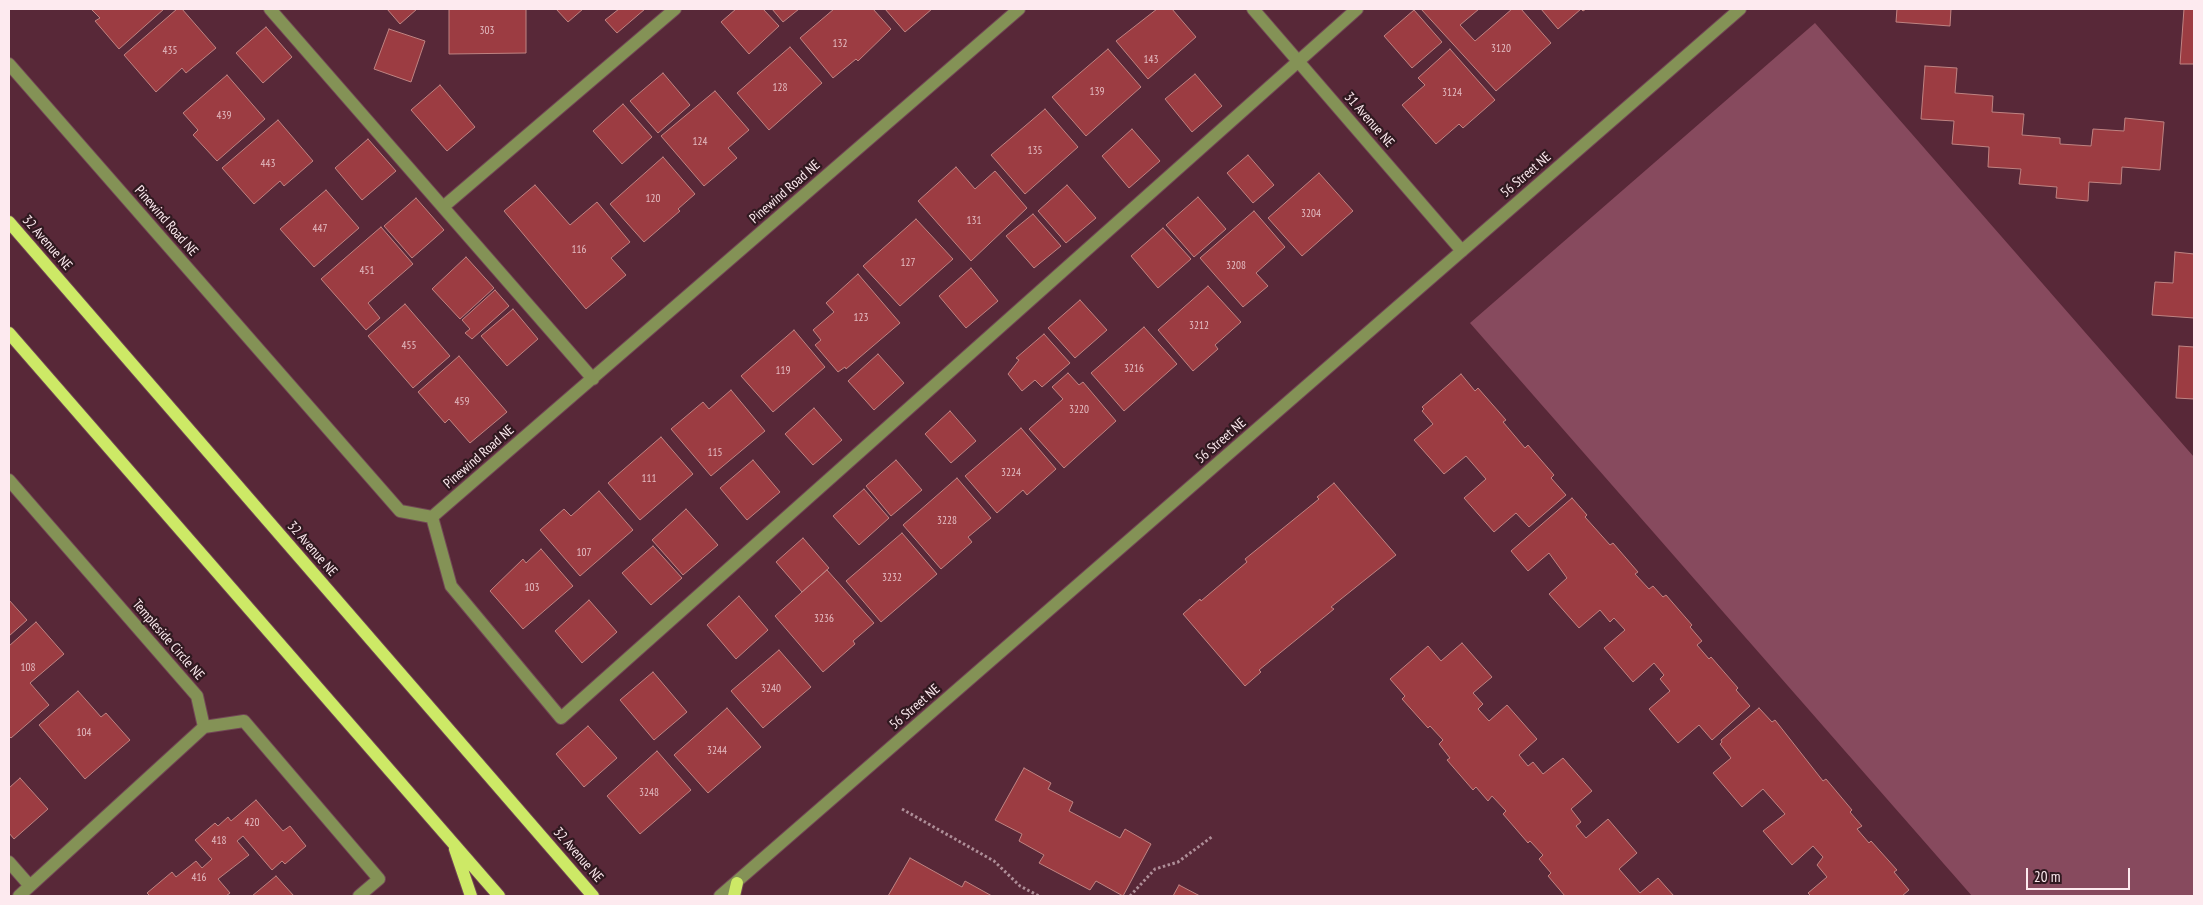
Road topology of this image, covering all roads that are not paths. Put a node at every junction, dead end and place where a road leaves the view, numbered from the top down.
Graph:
1 (270, 9) edge
2 (675, 9) edge
3 (1019, 9) edge
4 (1252, 9) edge
5 (1357, 9) edge
6 (1740, 9) edge
7 (1297, 60) junction
8 (9, 64) edge
9 (443, 207) junction
10 (9, 222) edge
11 (1462, 251) junction
12 (9, 333) edge
13 (593, 378) junction
14 (9, 480) edge
15 (432, 517) junction
16 (204, 727) junction
17 (454, 845) junction
18 (9, 862) edge
19 (737, 882) junction
20 (30, 886) junction
21 (19, 896) edge
22 (359, 896) edge
23 (471, 896) edge
24 (499, 896) edge
25 (593, 896) edge
26 (720, 896) edge
27 (734, 896) edge

1 - 9 street
2 - 9 street
3 - 13 street, Pinewind Road NE
4 - 7 street, 31 Avenue NE
5 - 7 street
6 - 11 street, 56 Street NE
7 - 11 street, 31 Avenue NE
7 - 15 street
8 - 15 street, Pinewind Road NE
9 - 13 street
10 - 25 main road, 32 Avenue NE
11 - 19 street, 56 Street NE
12 - 17 main road
13 - 15 street, Pinewind Road NE
14 - 16 street, Templeside Circle NE
16 - 20 street
16 - 22 street
17 - 23 main road
17 - 24 main road
18 - 20 street
19 - 26 street, 56 Street NE
19 - 27 main road
20 - 21 street

